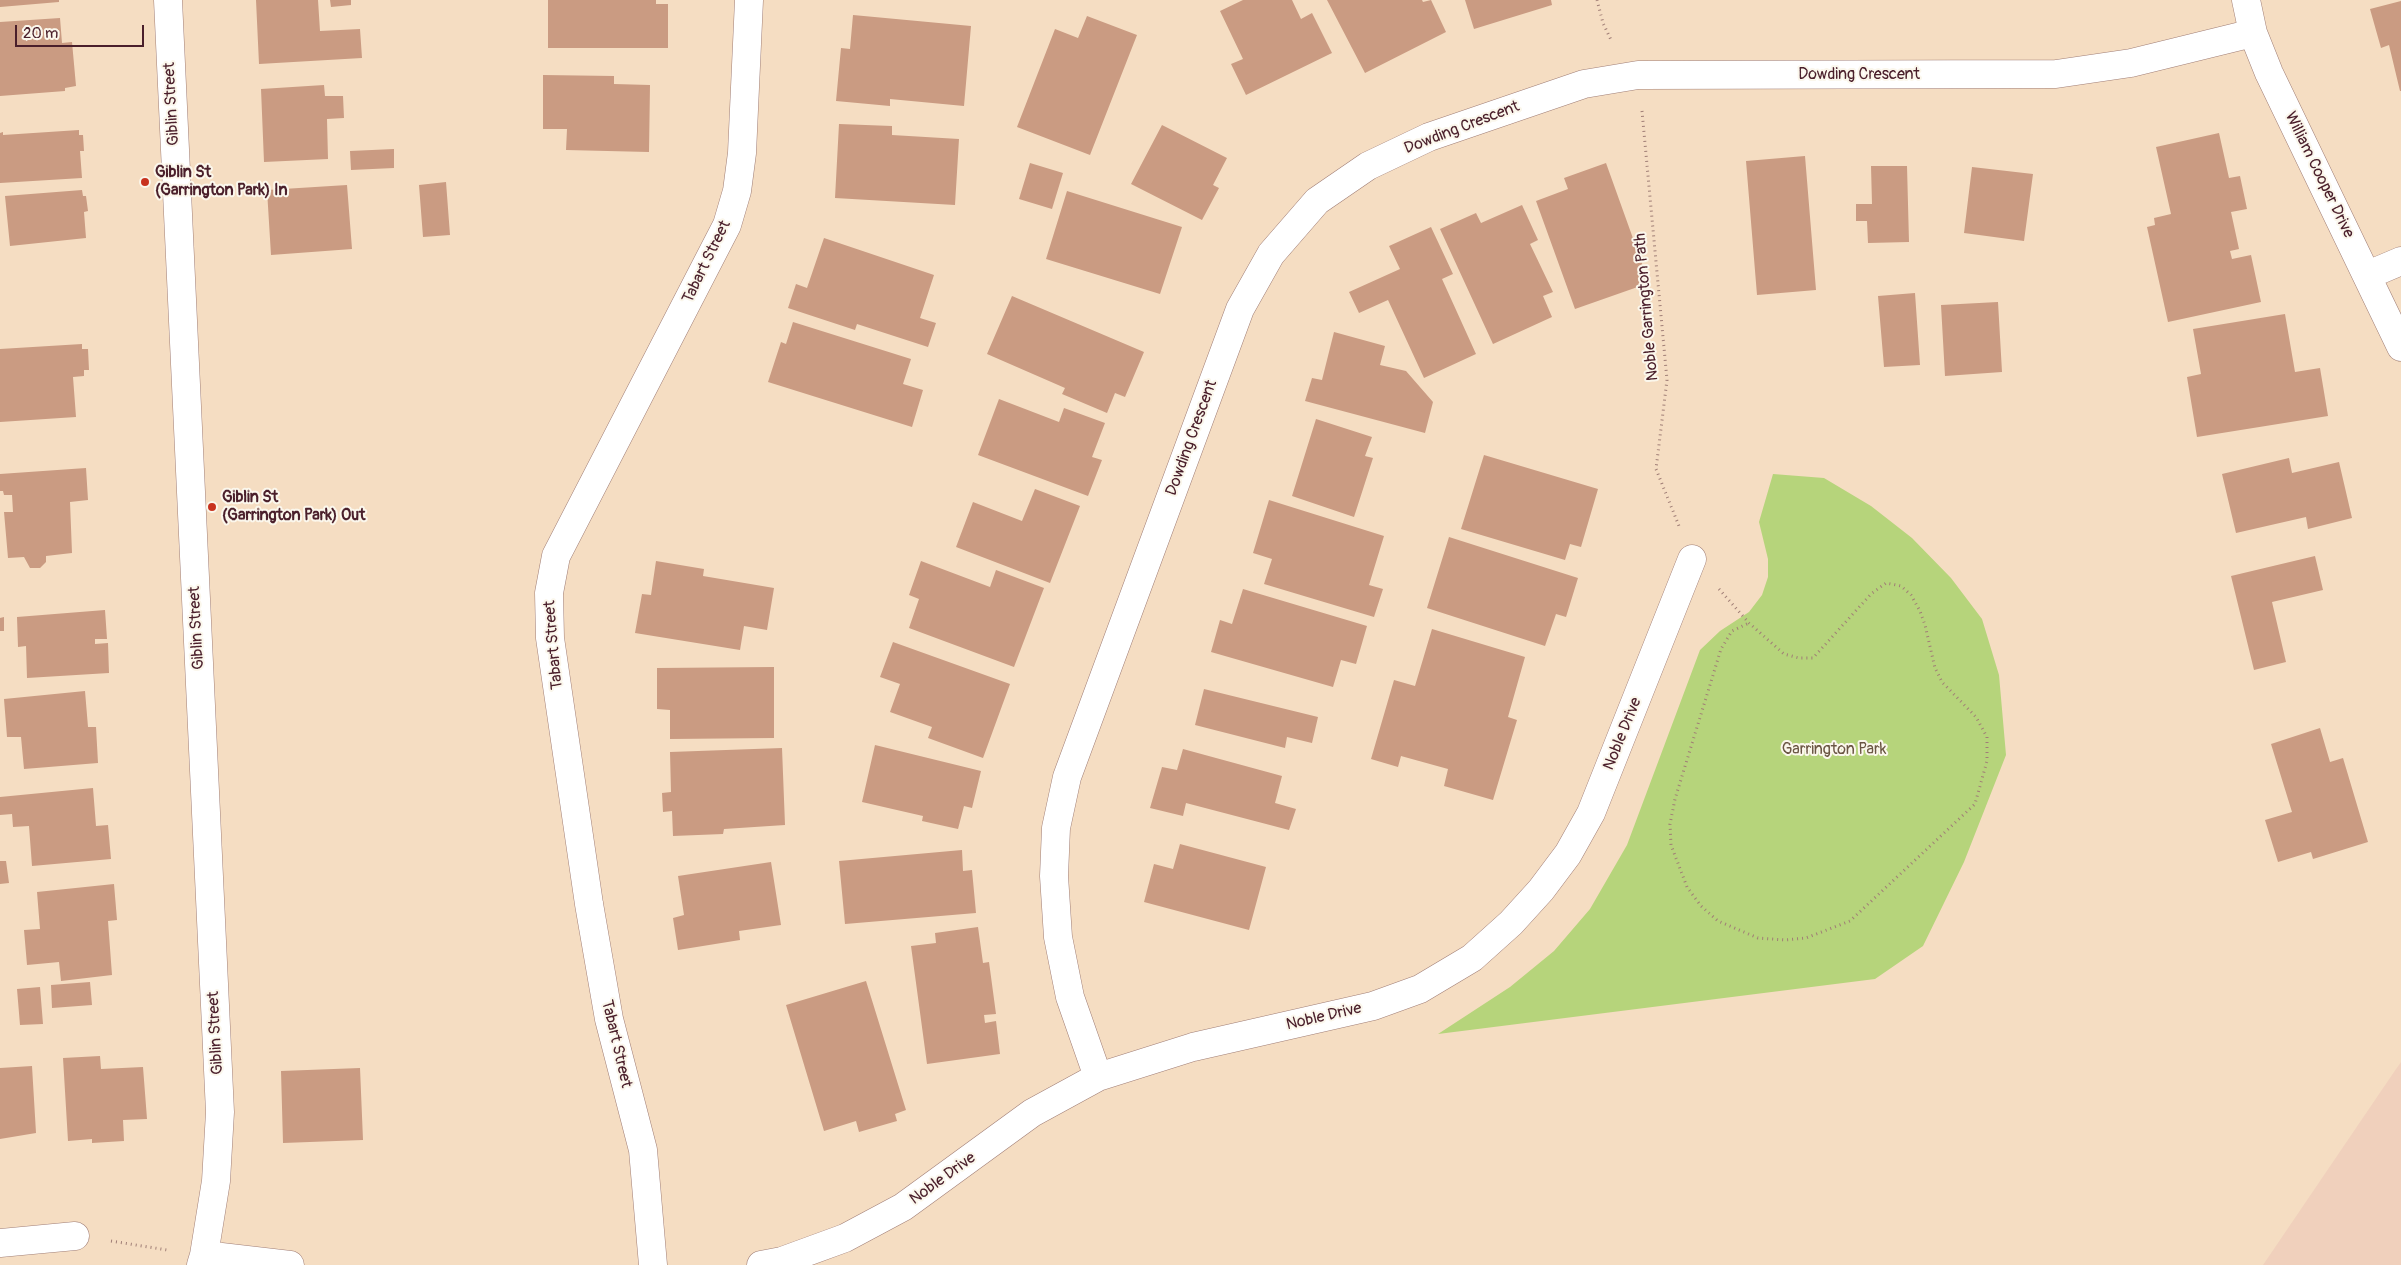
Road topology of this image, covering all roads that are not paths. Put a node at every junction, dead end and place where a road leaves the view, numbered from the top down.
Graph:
1 (168, 0) edge
2 (749, 0) edge
3 (2246, 0) edge
4 (2253, 33) junction
5 (2401, 261) edge
6 (2368, 275) junction
7 (2401, 347) edge
8 (1692, 559) road end
9 (1098, 1077) junction
10 (76, 1236) road end
11 (0, 1243) edge
12 (203, 1260) edge
13 (290, 1265) edge
14 (653, 1265) edge
15 (761, 1265) edge

1 - 12 street, Giblin Street
2 - 14 street, Tabart Street
3 - 4 street, William Cooper Drive
4 - 6 street, William Cooper Drive
4 - 9 street, Dowding Crescent
5 - 6 street
6 - 7 street, William Cooper Drive
8 - 9 street, Noble Drive
9 - 15 street, Noble Drive
10 - 11 street
12 - 13 street

